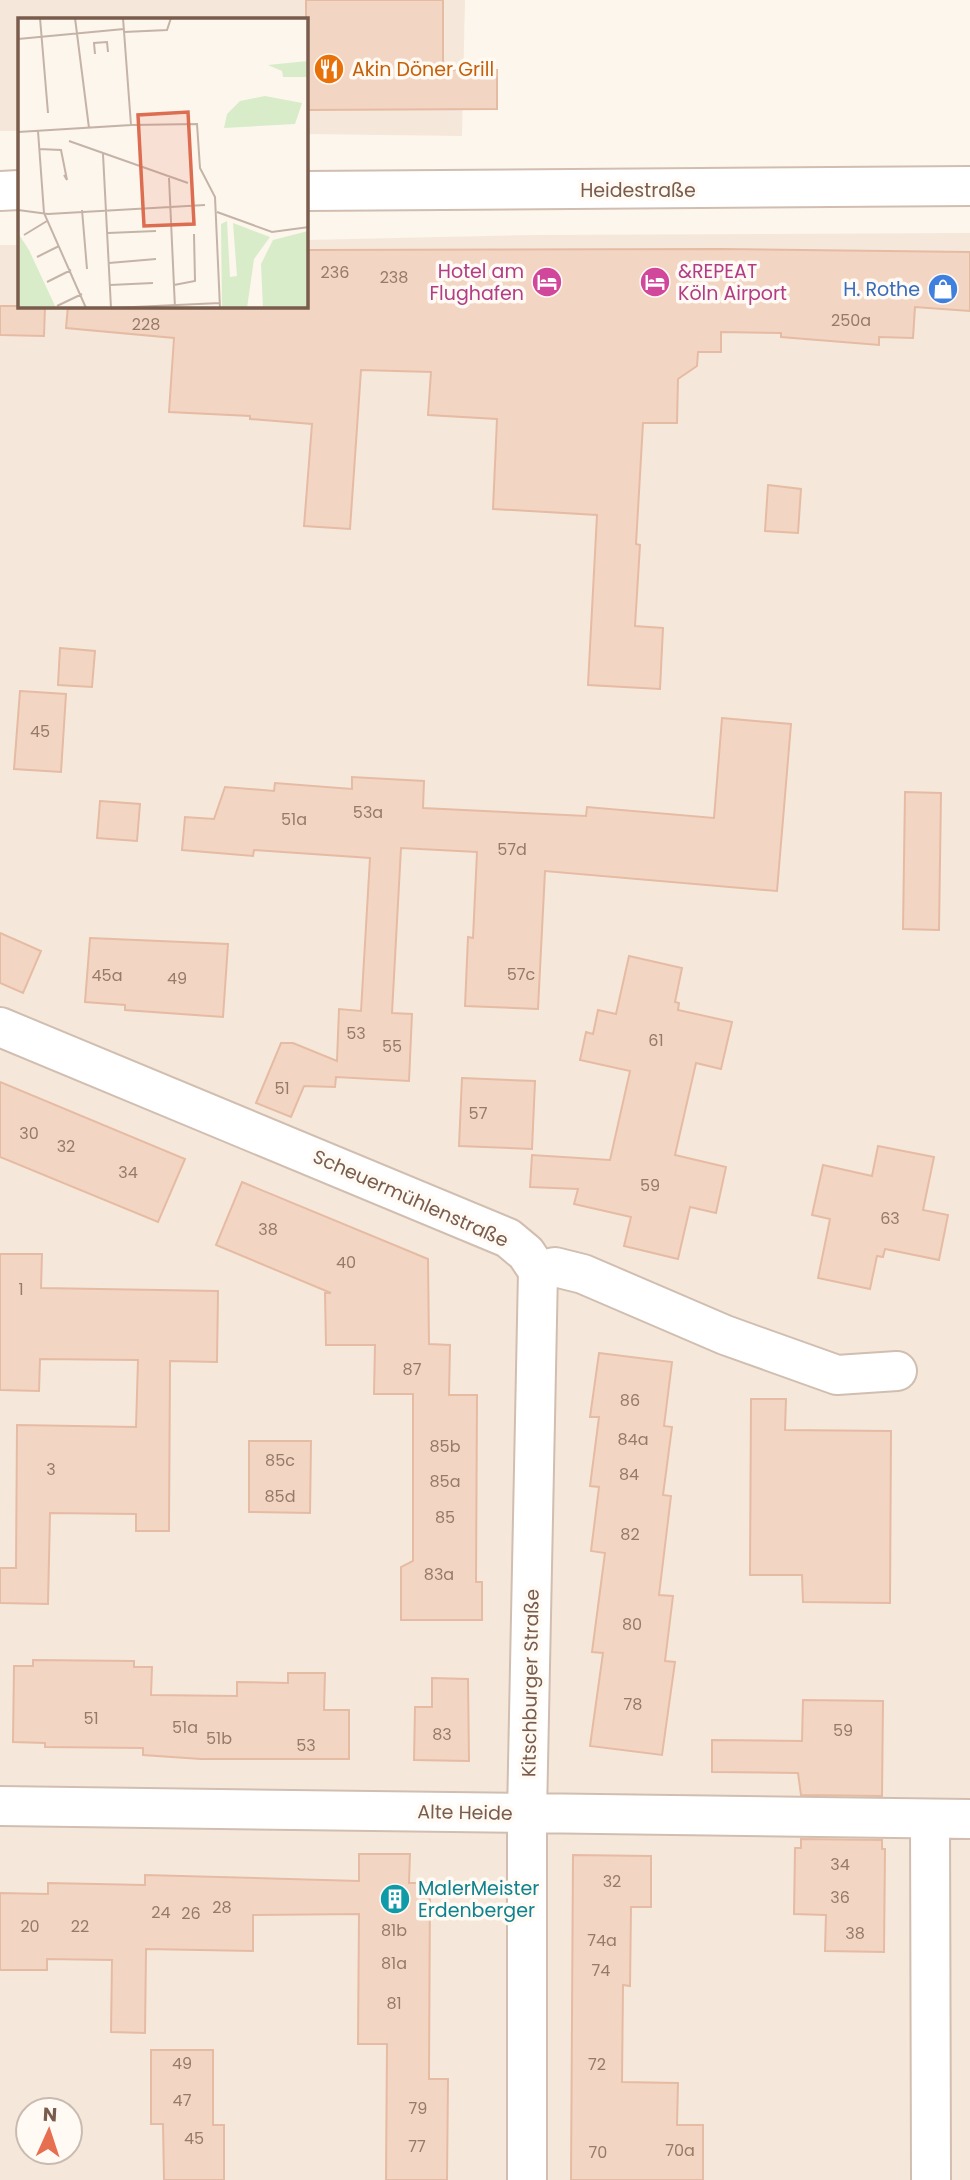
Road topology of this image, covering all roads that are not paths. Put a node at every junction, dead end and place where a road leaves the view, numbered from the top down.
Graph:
1 (970, 186) edge
2 (18, 190) edge
3 (0, 191) edge
4 (308, 191) edge
5 (0, 1027) edge
6 (538, 1271) junction
7 (897, 1371) dead end
8 (0, 1806) edge
9 (527, 1814) junction
10 (930, 1819) junction
11 (970, 1819) edge
12 (527, 2180) edge
13 (930, 2180) edge

1 - 4 street, Heidestraße
2 - 3 street
5 - 6 street, Scheuermühlenstraße
6 - 7 street
6 - 9 street, Kitschburger Straße
8 - 9 street, Alte Heide
9 - 10 street, Alte Heide
9 - 12 street, Kitschburger Straße
10 - 11 street, Alte Heide
10 - 13 street

